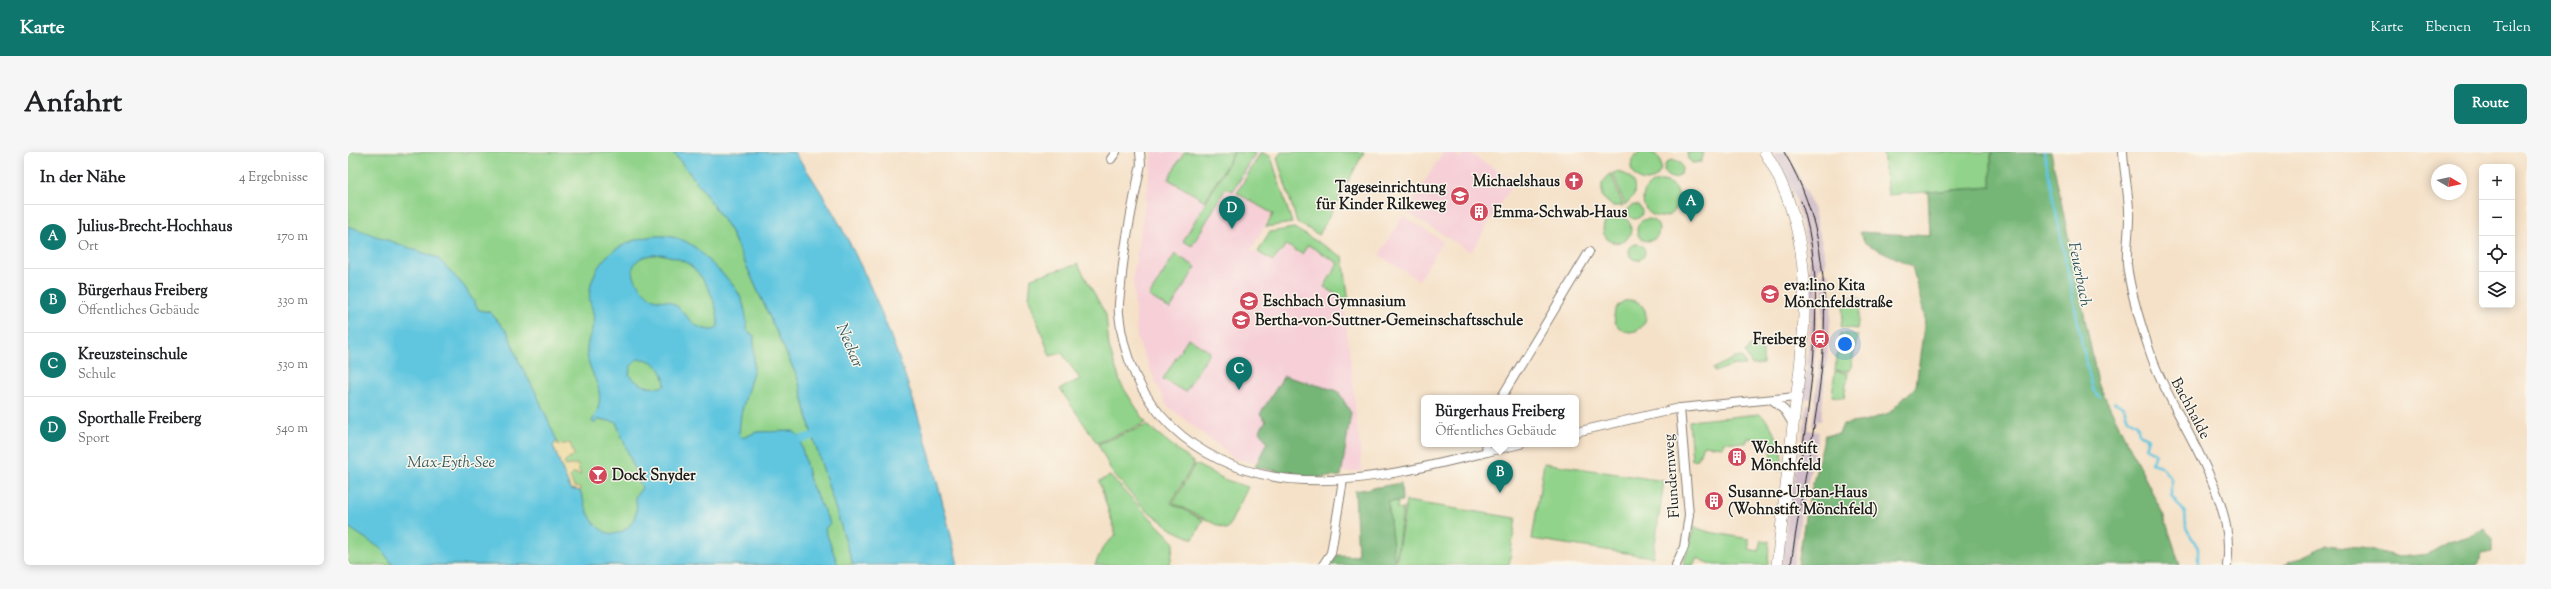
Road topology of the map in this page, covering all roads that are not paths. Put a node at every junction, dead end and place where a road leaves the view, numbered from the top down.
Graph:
1 (1140, 152) edge
2 (1765, 152) edge
3 (2123, 152) edge
4 (1589, 252) dead end
5 (1503, 395) edge
6 (1796, 397) junction
7 (1773, 400) junction
8 (1680, 408) junction
9 (1793, 424) junction
10 (1579, 431) edge
11 (1486, 448) edge
12 (1343, 480) junction
13 (1323, 565) edge
14 (1676, 565) edge
15 (1777, 565) edge
16 (2228, 565) edge

1 - 12 street
2 - 6 main road
3 - 16 street, Bachhalde
4 - 5 street
6 - 7 street
6 - 9 main road
7 - 8 street
7 - 9 street
8 - 10 street
8 - 14 street, Flundernweg
9 - 15 main road
11 - 12 street
12 - 13 street

